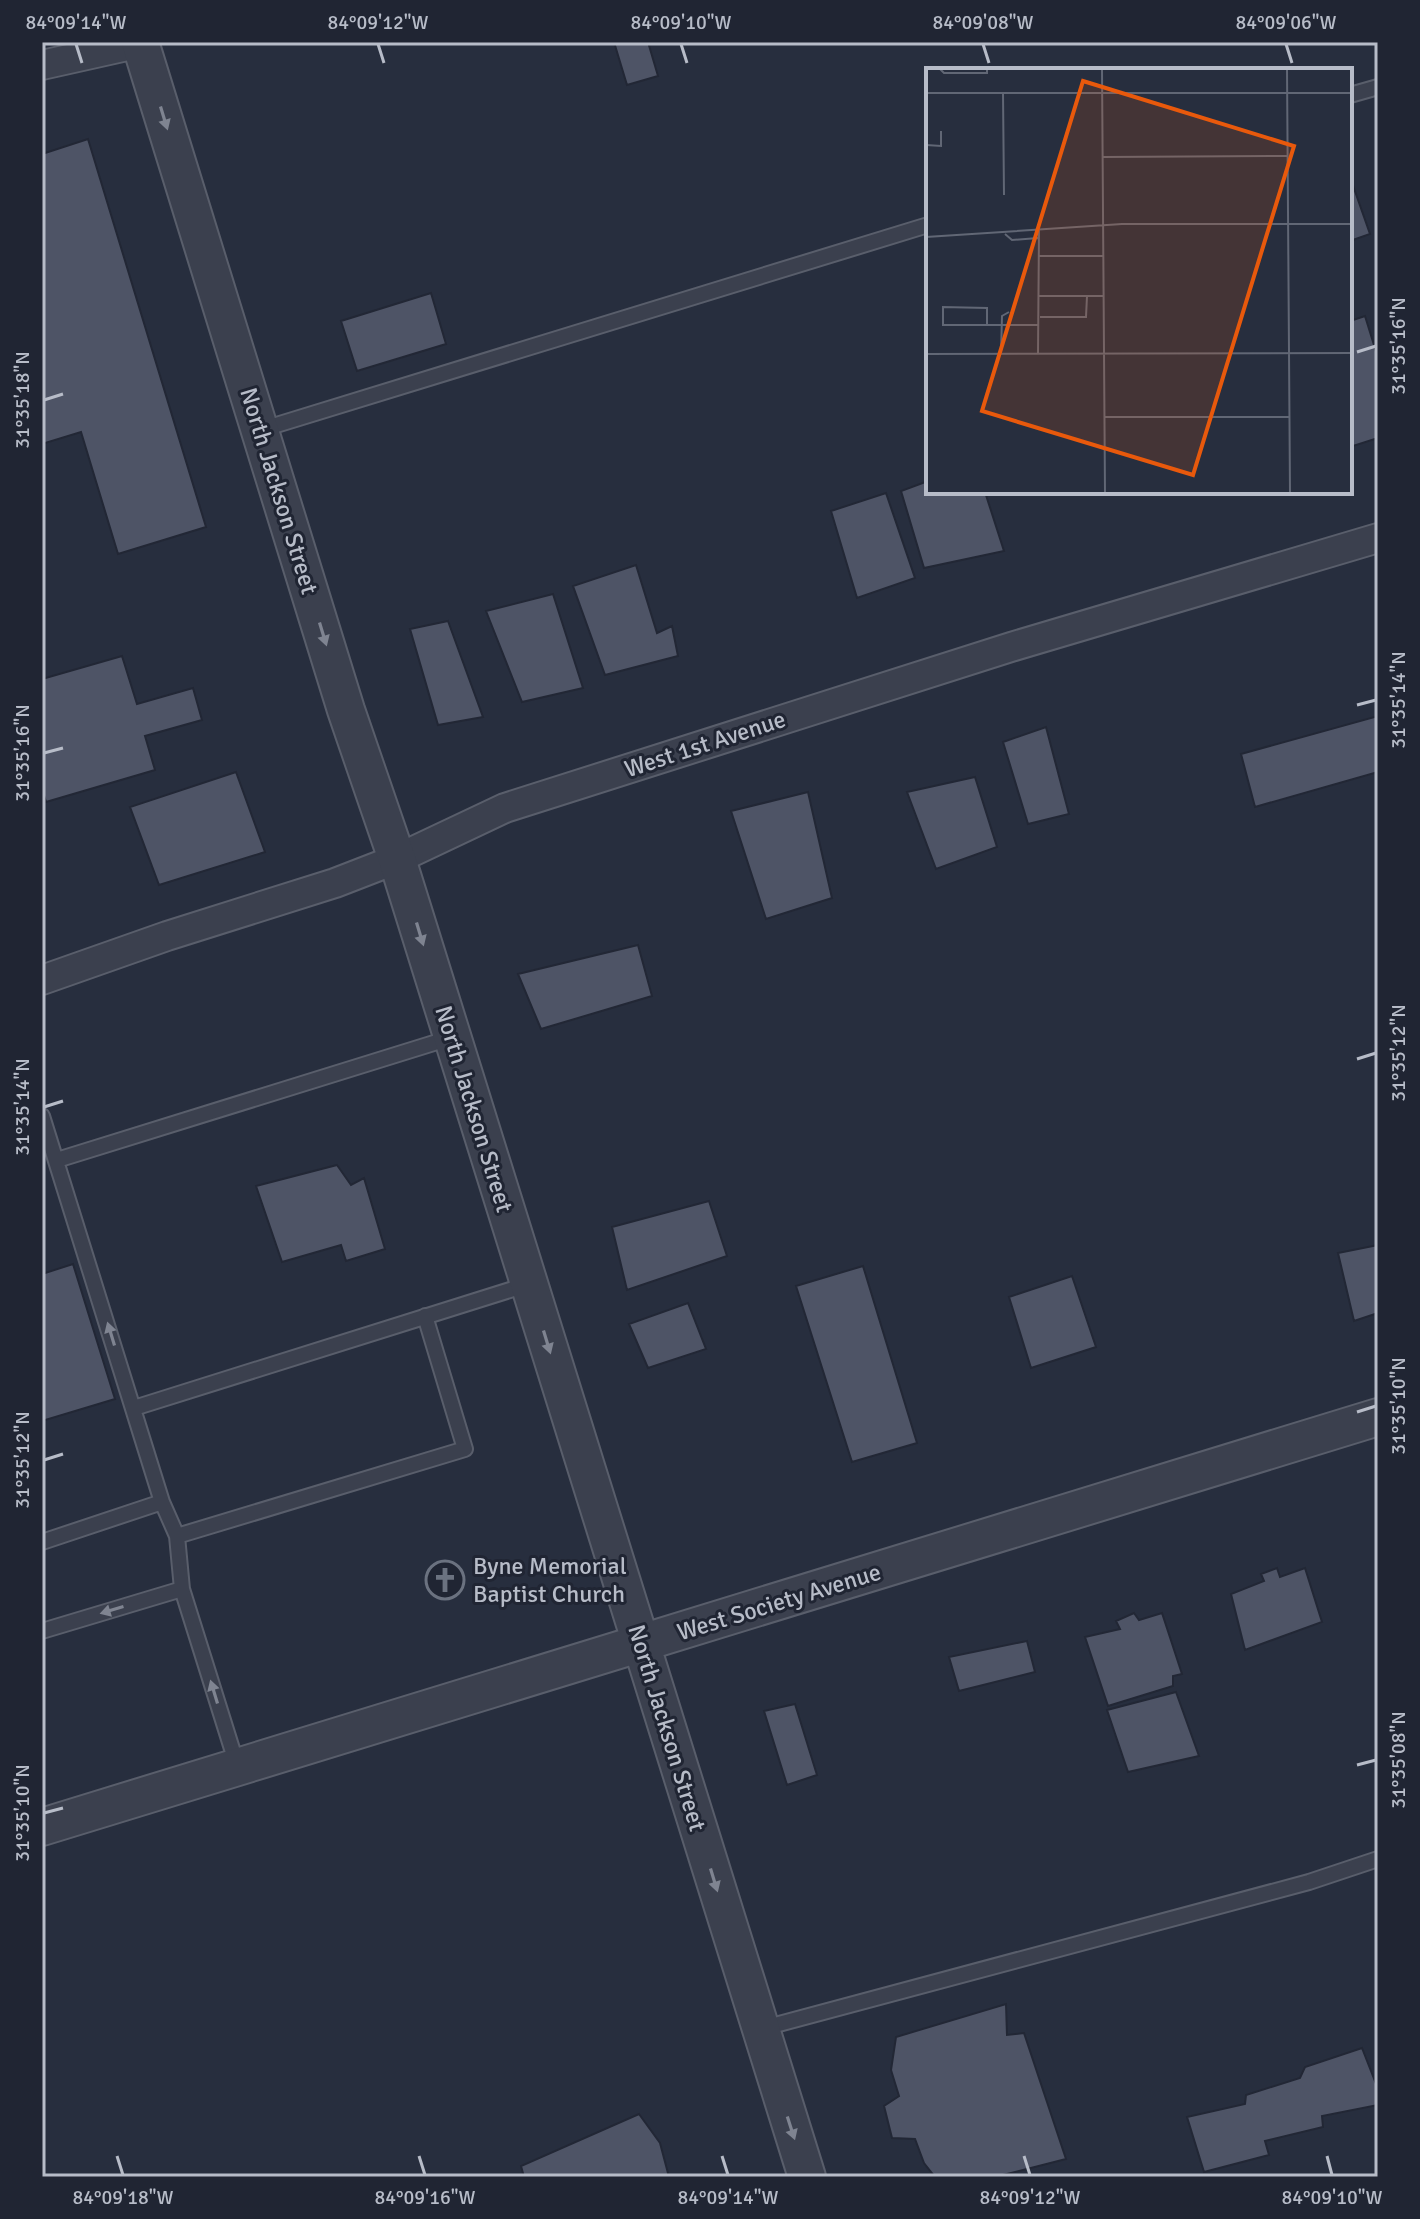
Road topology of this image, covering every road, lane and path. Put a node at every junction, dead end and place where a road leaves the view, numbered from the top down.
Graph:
1 (142, 42) edge
2 (42, 65) edge
3 (1378, 87) edge
4 (1352, 94) edge
5 (926, 226) edge
6 (260, 430) junction
7 (1378, 538) edge
8 (397, 859) junction
9 (42, 980) edge
10 (452, 1038) junction
11 (42, 1116) edge
12 (57, 1160) junction
13 (529, 1284) junction
14 (425, 1316) junction
15 (134, 1408) junction
16 (1378, 1417) edge
17 (162, 1502) junction
18 (177, 1536) junction
19 (42, 1542) edge
20 (182, 1589) junction
21 (42, 1631) edge
22 (641, 1645) junction
23 (237, 1767) junction
24 (42, 1827) edge
25 (1378, 1859) edge
26 (760, 2029) junction
27 (807, 2177) edge

1 - 2 street
1 -> 6 street, North Jackson Street
3 - 4 lane
5 - 6 lane
6 -> 8 street, North Jackson Street
7 - 8 street, West 1st Avenue
8 - 9 street, West 1st Avenue
8 -> 10 street, North Jackson Street
10 - 12 lane
10 - 13 street, North Jackson Street
11 - 12 lane
15 -> 12 lane
13 - 14 lane
13 -> 22 street, North Jackson Street
14 - 15 lane
14 - 18 lane
15 - 17 lane
16 - 22 street, West Society Avenue
17 - 18 lane
17 - 19 lane
18 - 20 lane
20 -> 21 lane
23 -> 20 lane
22 - 23 street, West Society Avenue
22 -> 26 street, North Jackson Street
23 - 24 street, West Society Avenue
25 - 26 lane
26 -> 27 street, North Jackson Street

